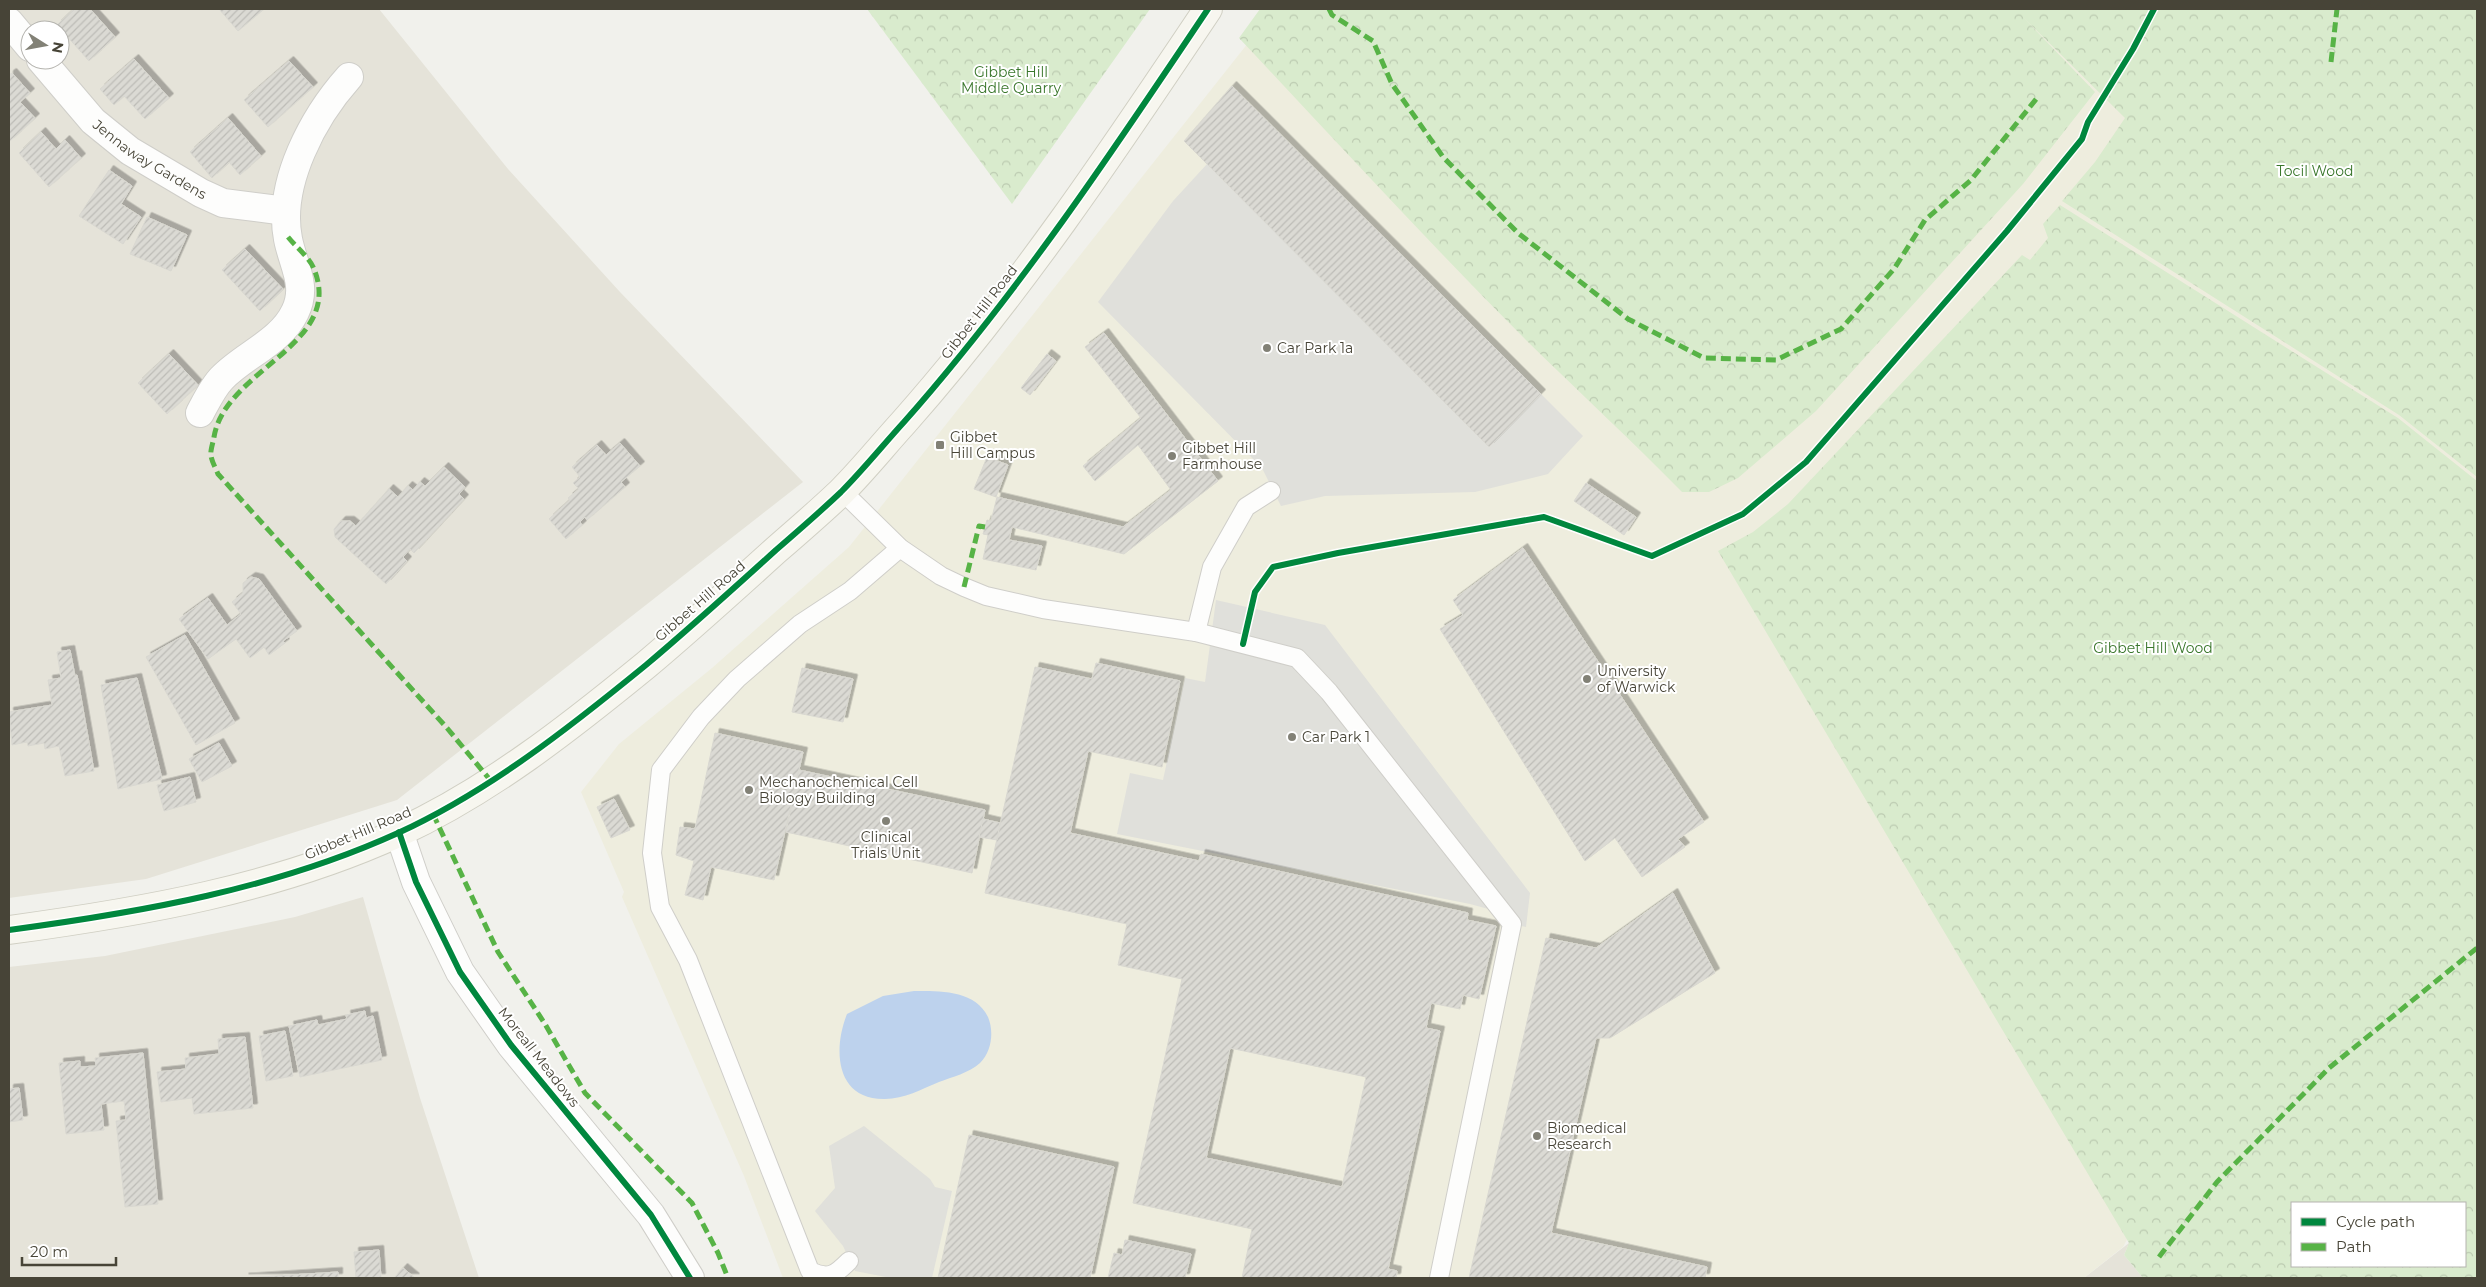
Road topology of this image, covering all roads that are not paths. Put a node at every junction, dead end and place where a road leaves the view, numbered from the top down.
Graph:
1 (1208, 9) edge
2 (9, 22) edge
3 (20, 35) edge
4 (50, 70) edge
5 (349, 77) dead end
6 (286, 211) junction
7 (200, 413) dead end
8 (842, 491) junction
9 (1271, 491) dead end
10 (900, 548) junction
11 (1196, 632) junction
12 (399, 832) junction
13 (9, 930) edge
14 (849, 1261) dead end
15 (812, 1275) edge
16 (690, 1278) edge
17 (1439, 1278) edge

1 - 8 street, Gibbet Hill Road
2 - 3 street
4 - 6 street, Jennaway Gardens
5 - 6 street
6 - 7 street
8 - 10 lane
8 - 12 street, Gibbet Hill Road
9 - 11 lane
10 - 11 lane
10 - 15 lane
11 - 17 lane
12 - 13 street, Gibbet Hill Road
12 - 16 street, Moreall Meadows
14 - 15 lane

